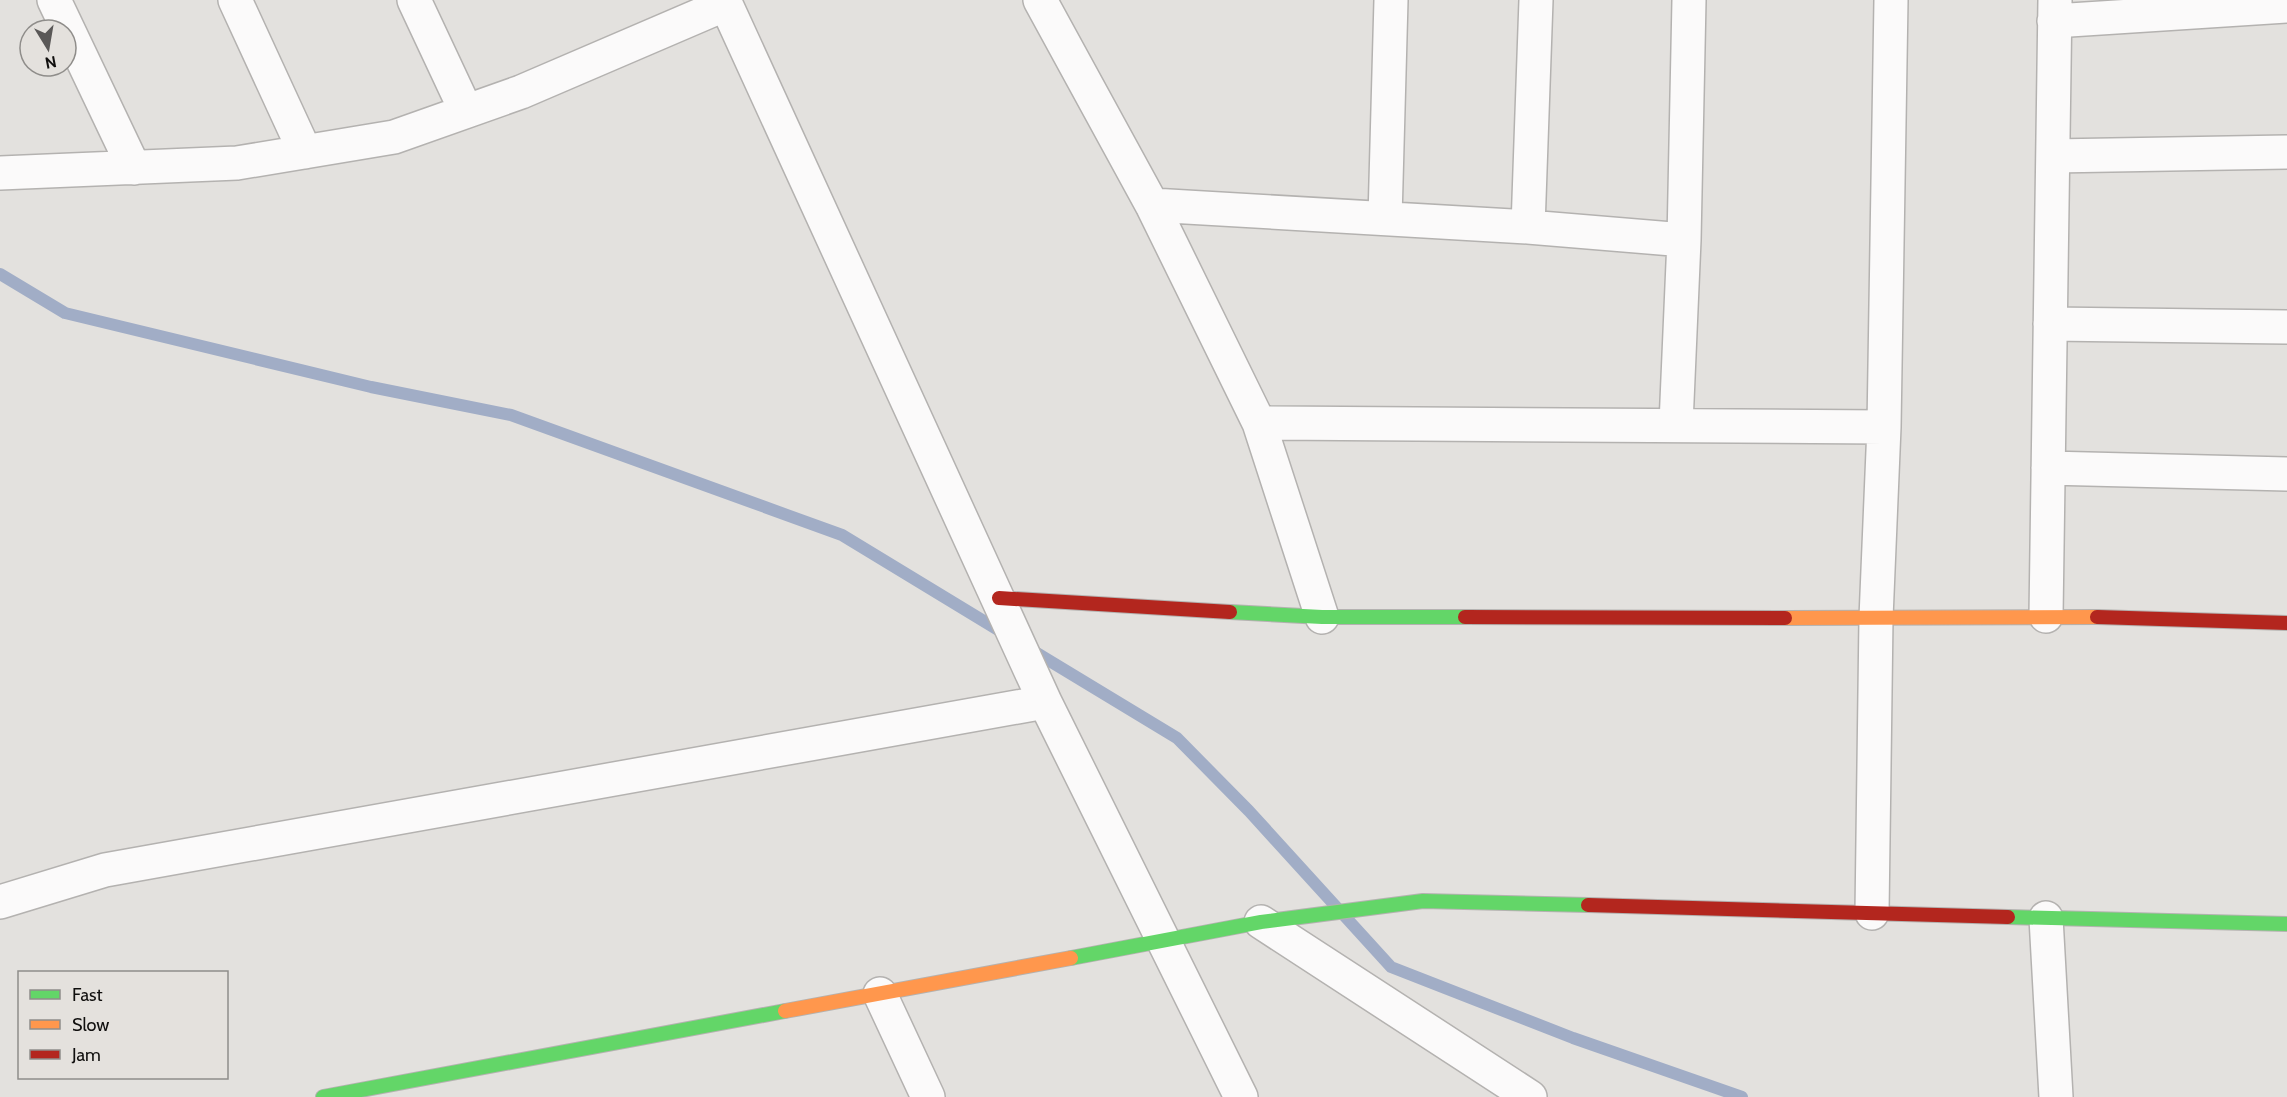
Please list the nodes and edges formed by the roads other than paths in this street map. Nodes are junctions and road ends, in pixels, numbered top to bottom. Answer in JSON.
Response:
{"nodes":[{"id":1,"x":54,"y":0,"type":"edge"},
{"id":2,"x":235,"y":0,"type":"edge"},
{"id":3,"x":414,"y":0,"type":"edge"},
{"id":4,"x":1040,"y":0,"type":"edge"},
{"id":5,"x":1391,"y":0,"type":"edge"},
{"id":6,"x":1536,"y":0,"type":"edge"},
{"id":7,"x":1689,"y":0,"type":"edge"},
{"id":8,"x":1891,"y":0,"type":"edge"},
{"id":9,"x":725,"y":2,"type":"edge"},
{"id":10,"x":2287,"y":6,"type":"edge"},
{"id":11,"x":2055,"y":10,"type":"edge"},
{"id":12,"x":466,"y":111,"type":"junction"},
{"id":13,"x":305,"y":152,"type":"junction"},
{"id":14,"x":2287,"y":152,"type":"edge"},
{"id":15,"x":2053,"y":156,"type":"junction"},
{"id":16,"x":134,"y":168,"type":"junction"},
{"id":17,"x":0,"y":173,"type":"edge"},
{"id":18,"x":1152,"y":204,"type":"junction"},
{"id":19,"x":1385,"y":218,"type":"junction"},
{"id":20,"x":1528,"y":227,"type":"junction"},
{"id":21,"x":1684,"y":240,"type":"junction"},
{"id":22,"x":2050,"y":324,"type":"junction"},
{"id":23,"x":2287,"y":327,"type":"edge"},
{"id":24,"x":1259,"y":423,"type":"junction"},
{"id":25,"x":1676,"y":424,"type":"junction"},
{"id":26,"x":1884,"y":427,"type":"junction"},
{"id":27,"x":2048,"y":468,"type":"junction"},
{"id":28,"x":2287,"y":474,"type":"edge"},
{"id":29,"x":999,"y":598,"type":"junction"},
{"id":30,"x":1322,"y":616,"type":"junction"},
{"id":31,"x":2046,"y":616,"type":"junction"},
{"id":32,"x":1876,"y":618,"type":"junction"},
{"id":33,"x":2287,"y":623,"type":"edge"},
{"id":34,"x":1046,"y":702,"type":"junction"},
{"id":35,"x":0,"y":902,"type":"edge"},
{"id":36,"x":1872,"y":913,"type":"junction"},
{"id":37,"x":2046,"y":918,"type":"junction"},
{"id":38,"x":1261,"y":922,"type":"junction"},
{"id":39,"x":2287,"y":924,"type":"edge"},
{"id":40,"x":1164,"y":940,"type":"junction"},
{"id":41,"x":880,"y":994,"type":"junction"},
{"id":42,"x":322,"y":1097,"type":"edge"},
{"id":43,"x":928,"y":1097,"type":"edge"},
{"id":44,"x":1241,"y":1097,"type":"edge"},
{"id":45,"x":1530,"y":1097,"type":"edge"},
{"id":46,"x":2056,"y":1097,"type":"edge"}],
"edges":[{"from":1,"to":16,"type":"street"},
{"from":2,"to":13,"type":"street"},
{"from":3,"to":12,"type":"street"},
{"from":4,"to":18,"type":"street"},
{"from":5,"to":19,"type":"street"},
{"from":6,"to":20,"type":"street"},
{"from":7,"to":21,"type":"street"},
{"from":8,"to":26,"type":"street"},
{"from":9,"to":12,"type":"street"},
{"from":9,"to":29,"type":"street"},
{"from":10,"to":11,"type":"street"},
{"from":11,"to":15,"type":"street"},
{"from":12,"to":13,"type":"street"},
{"from":13,"to":16,"type":"street"},
{"from":14,"to":15,"type":"street"},
{"from":15,"to":22,"type":"street"},
{"from":16,"to":17,"type":"street"},
{"from":18,"to":19,"type":"street"},
{"from":18,"to":24,"type":"street"},
{"from":19,"to":20,"type":"street"},
{"from":20,"to":21,"type":"street"},
{"from":21,"to":25,"type":"street"},
{"from":22,"to":23,"type":"street"},
{"from":22,"to":27,"type":"street"},
{"from":24,"to":25,"type":"street"},
{"from":24,"to":30,"type":"street"},
{"from":25,"to":26,"type":"street"},
{"from":26,"to":32,"type":"street"},
{"from":27,"to":28,"type":"street"},
{"from":27,"to":31,"type":"street"},
{"from":29,"to":30,"type":"street"},
{"from":29,"to":34,"type":"street"},
{"from":30,"to":32,"type":"street"},
{"from":31,"to":32,"type":"street"},
{"from":31,"to":33,"type":"street"},
{"from":32,"to":36,"type":"street"},
{"from":34,"to":35,"type":"street"},
{"from":34,"to":40,"type":"street"},
{"from":36,"to":37,"type":"street"},
{"from":36,"to":38,"type":"street"},
{"from":37,"to":39,"type":"street"},
{"from":37,"to":46,"type":"street"},
{"from":38,"to":40,"type":"street"},
{"from":38,"to":45,"type":"street"},
{"from":40,"to":41,"type":"street"},
{"from":40,"to":44,"type":"street"},
{"from":41,"to":42,"type":"street"},
{"from":41,"to":43,"type":"street"}]}
